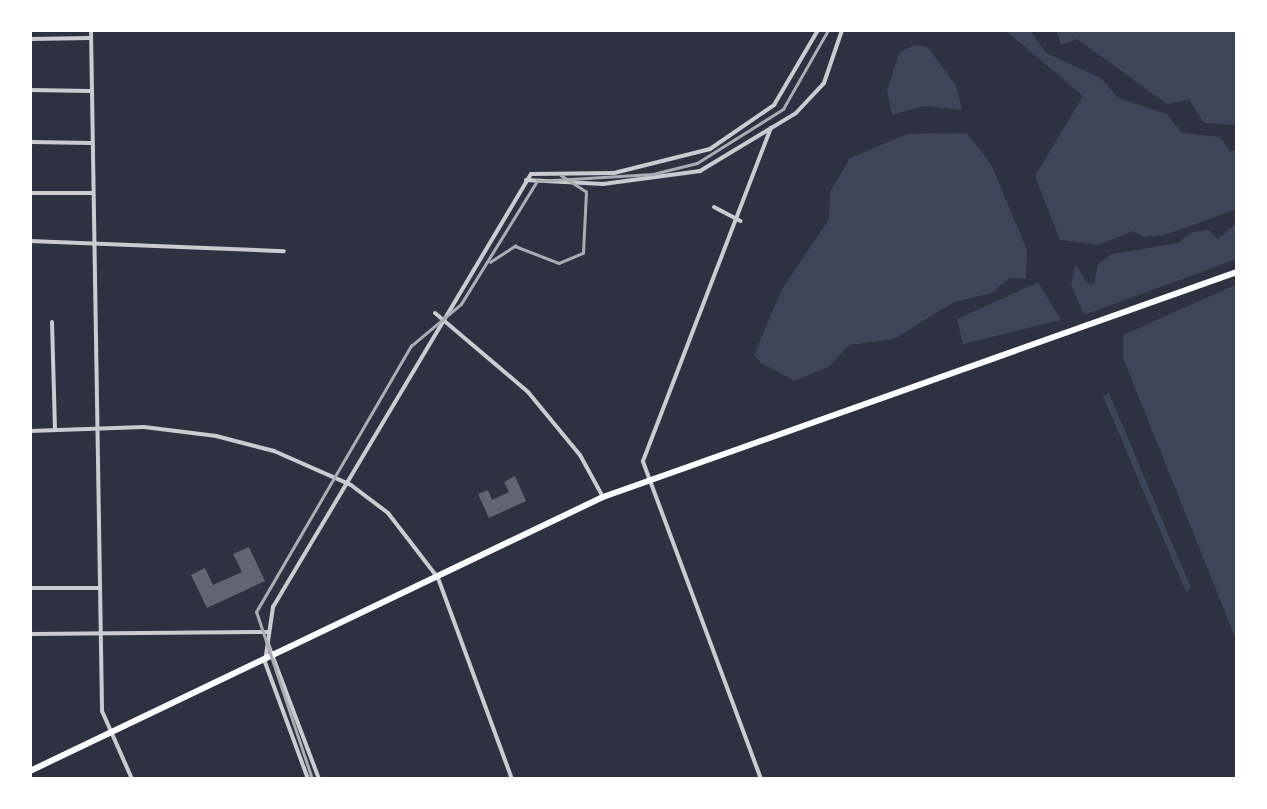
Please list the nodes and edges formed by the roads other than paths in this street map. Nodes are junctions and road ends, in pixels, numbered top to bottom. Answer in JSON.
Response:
{"nodes":[{"id":1,"x":91,"y":30,"type":"edge"},
{"id":2,"x":818,"y":30,"type":"edge"},
{"id":3,"x":842,"y":30,"type":"edge"},
{"id":4,"x":91,"y":38,"type":"junction"},
{"id":5,"x":30,"y":40,"type":"edge"},
{"id":6,"x":30,"y":90,"type":"edge"},
{"id":7,"x":90,"y":91,"type":"junction"},
{"id":8,"x":771,"y":128,"type":"junction"},
{"id":9,"x":30,"y":142,"type":"edge"},
{"id":10,"x":91,"y":144,"type":"junction"},
{"id":11,"x":526,"y":180,"type":"junction"},
{"id":12,"x":93,"y":192,"type":"junction"},
{"id":13,"x":30,"y":193,"type":"edge"},
{"id":14,"x":714,"y":208,"type":"dead end"},
{"id":15,"x":740,"y":221,"type":"junction"},
{"id":16,"x":30,"y":242,"type":"edge"},
{"id":17,"x":94,"y":243,"type":"junction"},
{"id":18,"x":284,"y":251,"type":"dead end"},
{"id":19,"x":1237,"y":272,"type":"edge"},
{"id":20,"x":435,"y":313,"type":"dead end"},
{"id":21,"x":442,"y":317,"type":"junction"},
{"id":22,"x":52,"y":322,"type":"dead end"},
{"id":23,"x":55,"y":430,"type":"junction"},
{"id":24,"x":98,"y":430,"type":"junction"},
{"id":25,"x":30,"y":431,"type":"edge"},
{"id":26,"x":650,"y":479,"type":"junction"},
{"id":27,"x":345,"y":482,"type":"junction"},
{"id":28,"x":603,"y":497,"type":"junction"},
{"id":29,"x":438,"y":578,"type":"junction"},
{"id":30,"x":30,"y":588,"type":"edge"},
{"id":31,"x":99,"y":588,"type":"junction"},
{"id":32,"x":99,"y":632,"type":"junction"},
{"id":33,"x":268,"y":632,"type":"junction"},
{"id":34,"x":30,"y":634,"type":"edge"},
{"id":35,"x":268,"y":644,"type":"junction"},
{"id":36,"x":275,"y":658,"type":"junction"},
{"id":37,"x":265,"y":662,"type":"junction"},
{"id":38,"x":111,"y":734,"type":"junction"},
{"id":39,"x":30,"y":771,"type":"edge"},
{"id":40,"x":132,"y":779,"type":"edge"},
{"id":41,"x":308,"y":779,"type":"edge"},
{"id":42,"x":319,"y":779,"type":"edge"},
{"id":43,"x":512,"y":779,"type":"edge"},
{"id":44,"x":761,"y":779,"type":"edge"}],
"edges":[{"from":1,"to":4,"type":"street"},
{"from":2,"to":11,"type":"street"},
{"from":3,"to":8,"type":"street"},
{"from":4,"to":5,"type":"street"},
{"from":4,"to":7,"type":"street"},
{"from":6,"to":7,"type":"street"},
{"from":7,"to":10,"type":"street"},
{"from":8,"to":11,"type":"street"},
{"from":8,"to":15,"type":"street"},
{"from":9,"to":10,"type":"street"},
{"from":10,"to":12,"type":"street"},
{"from":11,"to":21,"type":"street"},
{"from":12,"to":13,"type":"street"},
{"from":12,"to":17,"type":"street"},
{"from":14,"to":15,"type":"street"},
{"from":15,"to":26,"type":"street"},
{"from":16,"to":17,"type":"street"},
{"from":17,"to":18,"type":"street"},
{"from":17,"to":24,"type":"street"},
{"from":19,"to":26,"type":"main road"},
{"from":20,"to":21,"type":"street"},
{"from":21,"to":27,"type":"street"},
{"from":21,"to":28,"type":"street"},
{"from":22,"to":23,"type":"street"},
{"from":23,"to":24,"type":"street"},
{"from":23,"to":25,"type":"street"},
{"from":24,"to":27,"type":"street"},
{"from":24,"to":31,"type":"street"},
{"from":26,"to":28,"type":"main road"},
{"from":26,"to":44,"type":"street"},
{"from":27,"to":29,"type":"street"},
{"from":27,"to":33,"type":"street"},
{"from":28,"to":29,"type":"main road"},
{"from":29,"to":36,"type":"main road"},
{"from":29,"to":43,"type":"street"},
{"from":30,"to":31,"type":"street"},
{"from":31,"to":32,"type":"street"},
{"from":32,"to":33,"type":"street"},
{"from":32,"to":34,"type":"street"},
{"from":32,"to":38,"type":"street"},
{"from":33,"to":35,"type":"street"},
{"from":35,"to":36,"type":"street"},
{"from":35,"to":37,"type":"street"},
{"from":36,"to":37,"type":"main road"},
{"from":36,"to":42,"type":"street"},
{"from":37,"to":38,"type":"main road"},
{"from":37,"to":41,"type":"street"},
{"from":38,"to":39,"type":"main road"},
{"from":38,"to":40,"type":"street"}]}
